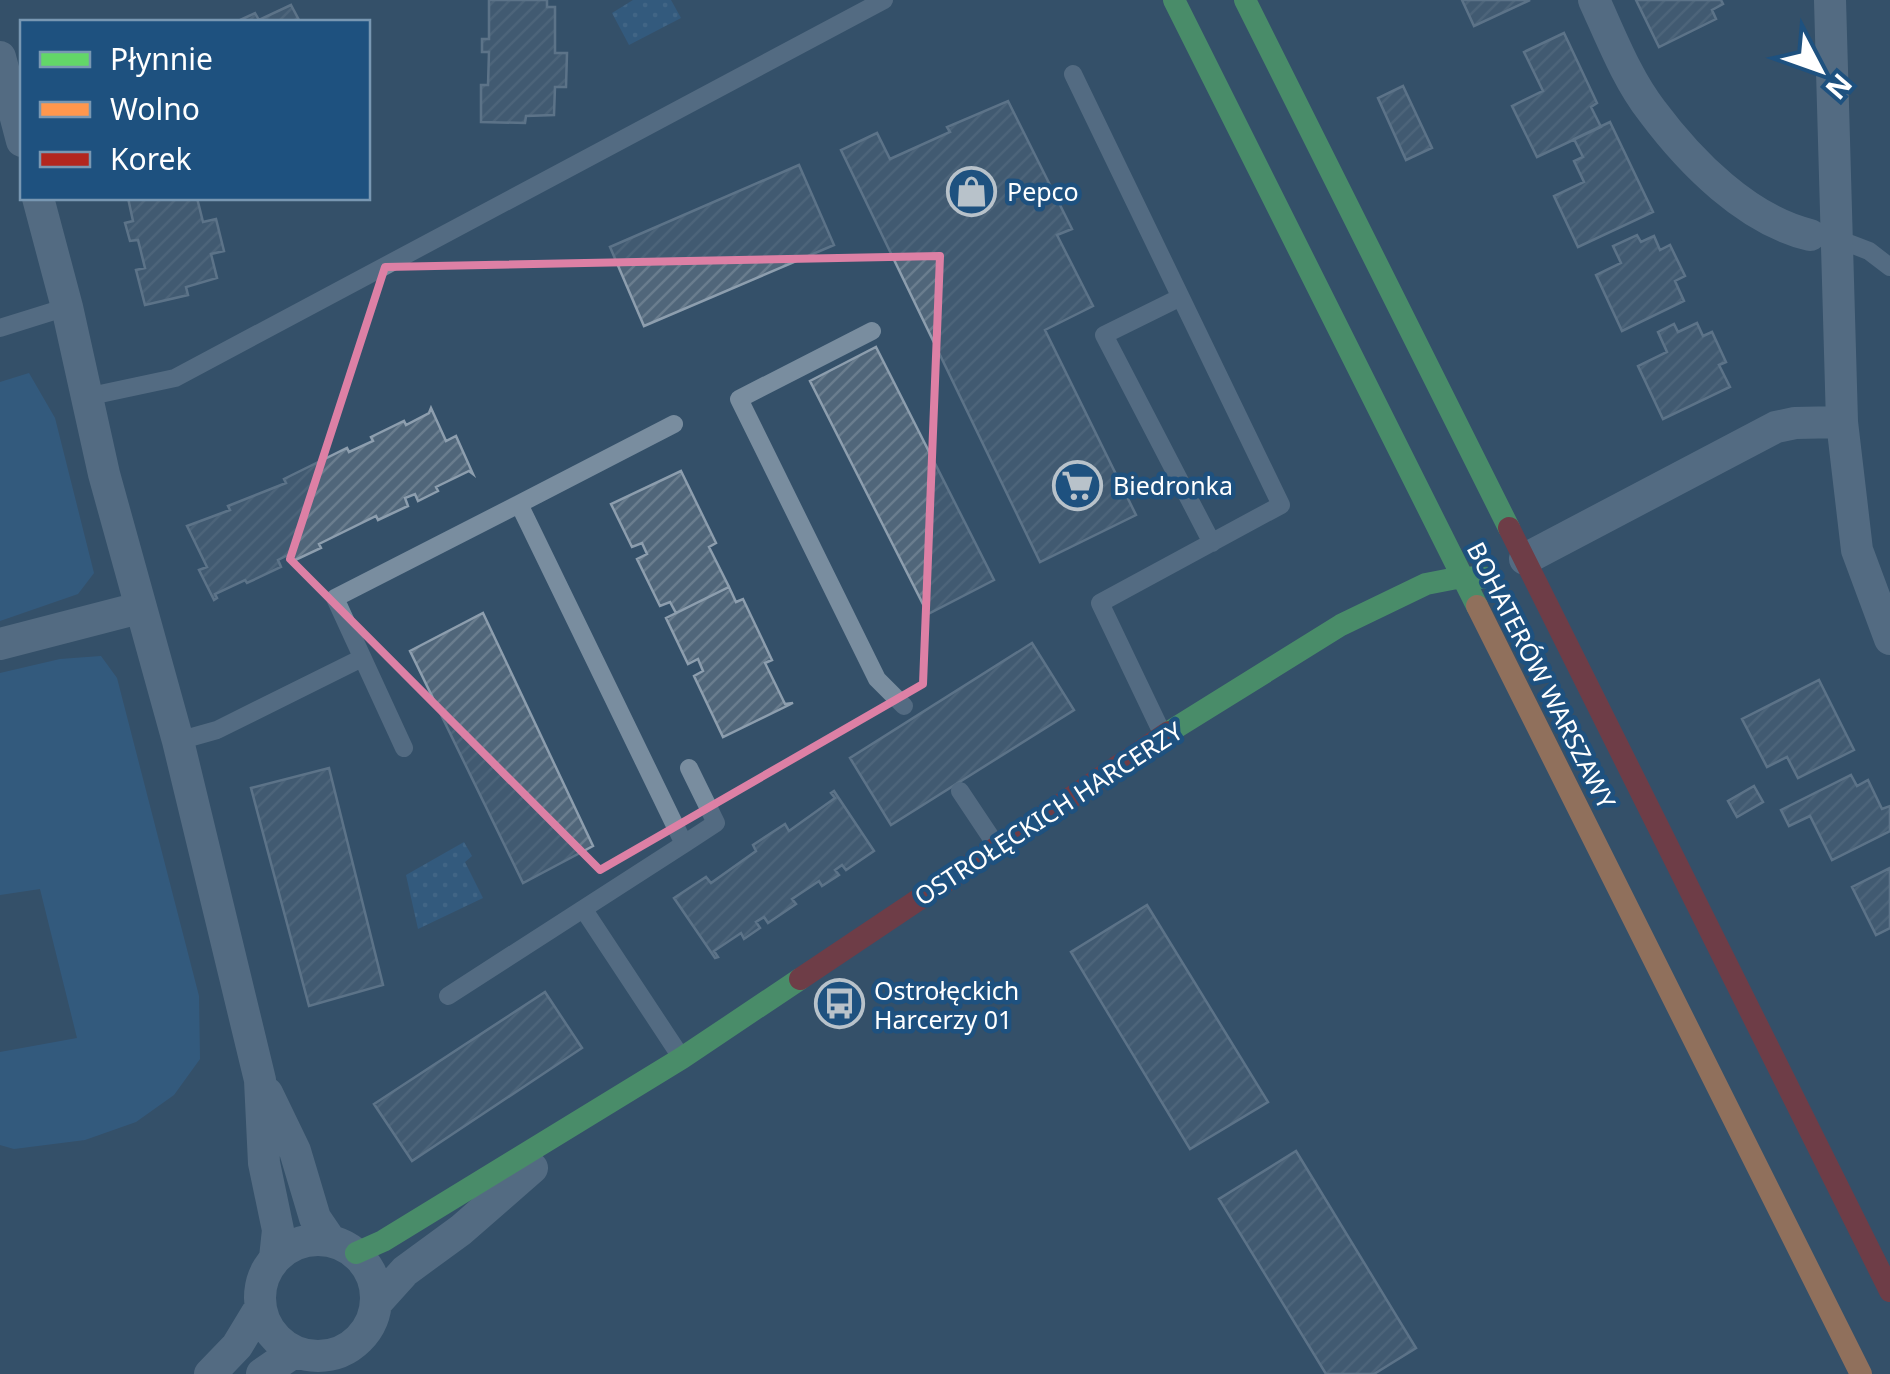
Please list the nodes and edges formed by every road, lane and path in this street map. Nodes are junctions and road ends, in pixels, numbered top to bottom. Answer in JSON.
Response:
{"nodes":[{"id":1,"x":884,"y":0,"type":"edge"},
{"id":2,"x":1174,"y":0,"type":"edge"},
{"id":3,"x":1245,"y":0,"type":"edge"},
{"id":4,"x":1594,"y":0,"type":"edge"},
{"id":5,"x":1830,"y":0,"type":"edge"},
{"id":6,"x":0,"y":57,"type":"edge"},
{"id":7,"x":1073,"y":74,"type":"dead end"},
{"id":8,"x":20,"y":133,"type":"edge"},
{"id":9,"x":39,"y":200,"type":"edge"},
{"id":10,"x":1823,"y":237,"type":"junction"},
{"id":11,"x":1890,"y":267,"type":"edge"},
{"id":12,"x":1179,"y":298,"type":"junction"},
{"id":13,"x":67,"y":308,"type":"junction"},
{"id":14,"x":0,"y":328,"type":"edge"},
{"id":15,"x":872,"y":331,"type":"dead end"},
{"id":16,"x":86,"y":397,"type":"junction"},
{"id":17,"x":1842,"y":422,"type":"junction"},
{"id":18,"x":674,"y":424,"type":"dead end"},
{"id":19,"x":519,"y":504,"type":"junction"},
{"id":20,"x":1212,"y":543,"type":"junction"},
{"id":21,"x":1530,"y":570,"type":"junction"},
{"id":22,"x":1462,"y":578,"type":"junction"},
{"id":23,"x":139,"y":608,"type":"junction"},
{"id":24,"x":1890,"y":640,"type":"edge"},
{"id":25,"x":0,"y":644,"type":"edge"},
{"id":26,"x":362,"y":658,"type":"junction"},
{"id":27,"x":904,"y":706,"type":"dead end"},
{"id":28,"x":1163,"y":736,"type":"junction"},
{"id":29,"x":178,"y":741,"type":"junction"},
{"id":30,"x":404,"y":748,"type":"dead end"},
{"id":31,"x":689,"y":768,"type":"dead end"},
{"id":32,"x":960,"y":790,"type":"dead end"},
{"id":33,"x":684,"y":844,"type":"junction"},
{"id":34,"x":996,"y":846,"type":"junction"},
{"id":35,"x":584,"y":910,"type":"junction"},
{"id":36,"x":448,"y":996,"type":"dead end"},
{"id":37,"x":682,"y":1058,"type":"junction"},
{"id":38,"x":260,"y":1080,"type":"junction"},
{"id":39,"x":587,"y":1118,"type":"junction"},
{"id":40,"x":343,"y":1247,"type":"junction"},
{"id":41,"x":275,"y":1258,"type":"junction"},
{"id":42,"x":1890,"y":1290,"type":"edge"},
{"id":43,"x":377,"y":1302,"type":"junction"},
{"id":44,"x":260,"y":1308,"type":"junction"},
{"id":45,"x":294,"y":1352,"type":"junction"},
{"id":46,"x":210,"y":1374,"type":"edge"},
{"id":47,"x":262,"y":1374,"type":"edge"},
{"id":48,"x":1861,"y":1374,"type":"edge"}],
"edges":[{"from":1,"to":16,"type":"lane"},
{"from":2,"to":22,"type":"main road","name":"BOHATERÓW WARSZAWY"},
{"from":3,"to":21,"type":"main road","name":"BOHATERÓW WARSZAWY"},
{"from":4,"to":10,"type":"street"},
{"from":5,"to":10,"type":"street"},
{"from":6,"to":8,"type":"street"},
{"from":7,"to":12,"type":"lane"},
{"from":9,"to":13,"type":"street"},
{"from":10,"to":11,"type":"lane"},
{"from":10,"to":17,"type":"street"},
{"from":12,"to":20,"type":"lane"},
{"from":12,"to":20,"type":"lane"},
{"from":13,"to":14,"type":"lane"},
{"from":13,"to":16,"type":"street"},
{"from":15,"to":27,"type":"lane"},
{"from":16,"to":23,"type":"street"},
{"from":17,"to":21,"type":"street"},
{"from":17,"to":24,"type":"street"},
{"from":18,"to":19,"type":"lane"},
{"from":19,"to":26,"type":"lane"},
{"from":19,"to":33,"type":"lane"},
{"from":20,"to":28,"type":"lane"},
{"from":21,"to":22,"type":"main road","name":"OSTROŁĘCKICH HARCERZY"},
{"from":21,"to":42,"type":"main road","name":"BOHATERÓW WARSZAWY"},
{"from":22,"to":28,"type":"main road","name":"OSTROŁĘCKICH HARCERZY"},
{"from":22,"to":48,"type":"main road","name":"BOHATERÓW WARSZAWY"},
{"from":23,"to":25,"type":"street"},
{"from":23,"to":29,"type":"street"},
{"from":26,"to":29,"type":"lane"},
{"from":26,"to":30,"type":"lane"},
{"from":28,"to":34,"type":"main road","name":"OSTROŁĘCKICH HARCERZY"},
{"from":29,"to":38,"type":"street"},
{"from":31,"to":33,"type":"lane"},
{"from":32,"to":34,"type":"lane"},
{"from":33,"to":35,"type":"lane"},
{"from":34,"to":37,"type":"main road","name":"OSTROŁĘCKICH HARCERZY"},
{"from":35,"to":36,"type":"lane"},
{"from":35,"to":37,"type":"lane"},
{"from":37,"to":39,"type":"main road","name":"OSTROŁĘCKICH HARCERZY"},
{"from":38,"to":40,"type":"street"},
{"from":38,"to":41,"type":"street"},
{"from":39,"to":40,"type":"main road","name":"OSTROŁĘCKICH HARCERZY"},
{"from":39,"to":43,"type":"street","name":"OSTROŁĘCKICH HARCERZY"},
{"from":40,"to":41,"type":"street"},
{"from":40,"to":43,"type":"street"},
{"from":41,"to":44,"type":"street"},
{"from":43,"to":45,"type":"street"},
{"from":44,"to":45,"type":"street"},
{"from":44,"to":46,"type":"street"},
{"from":45,"to":47,"type":"street"}]}
